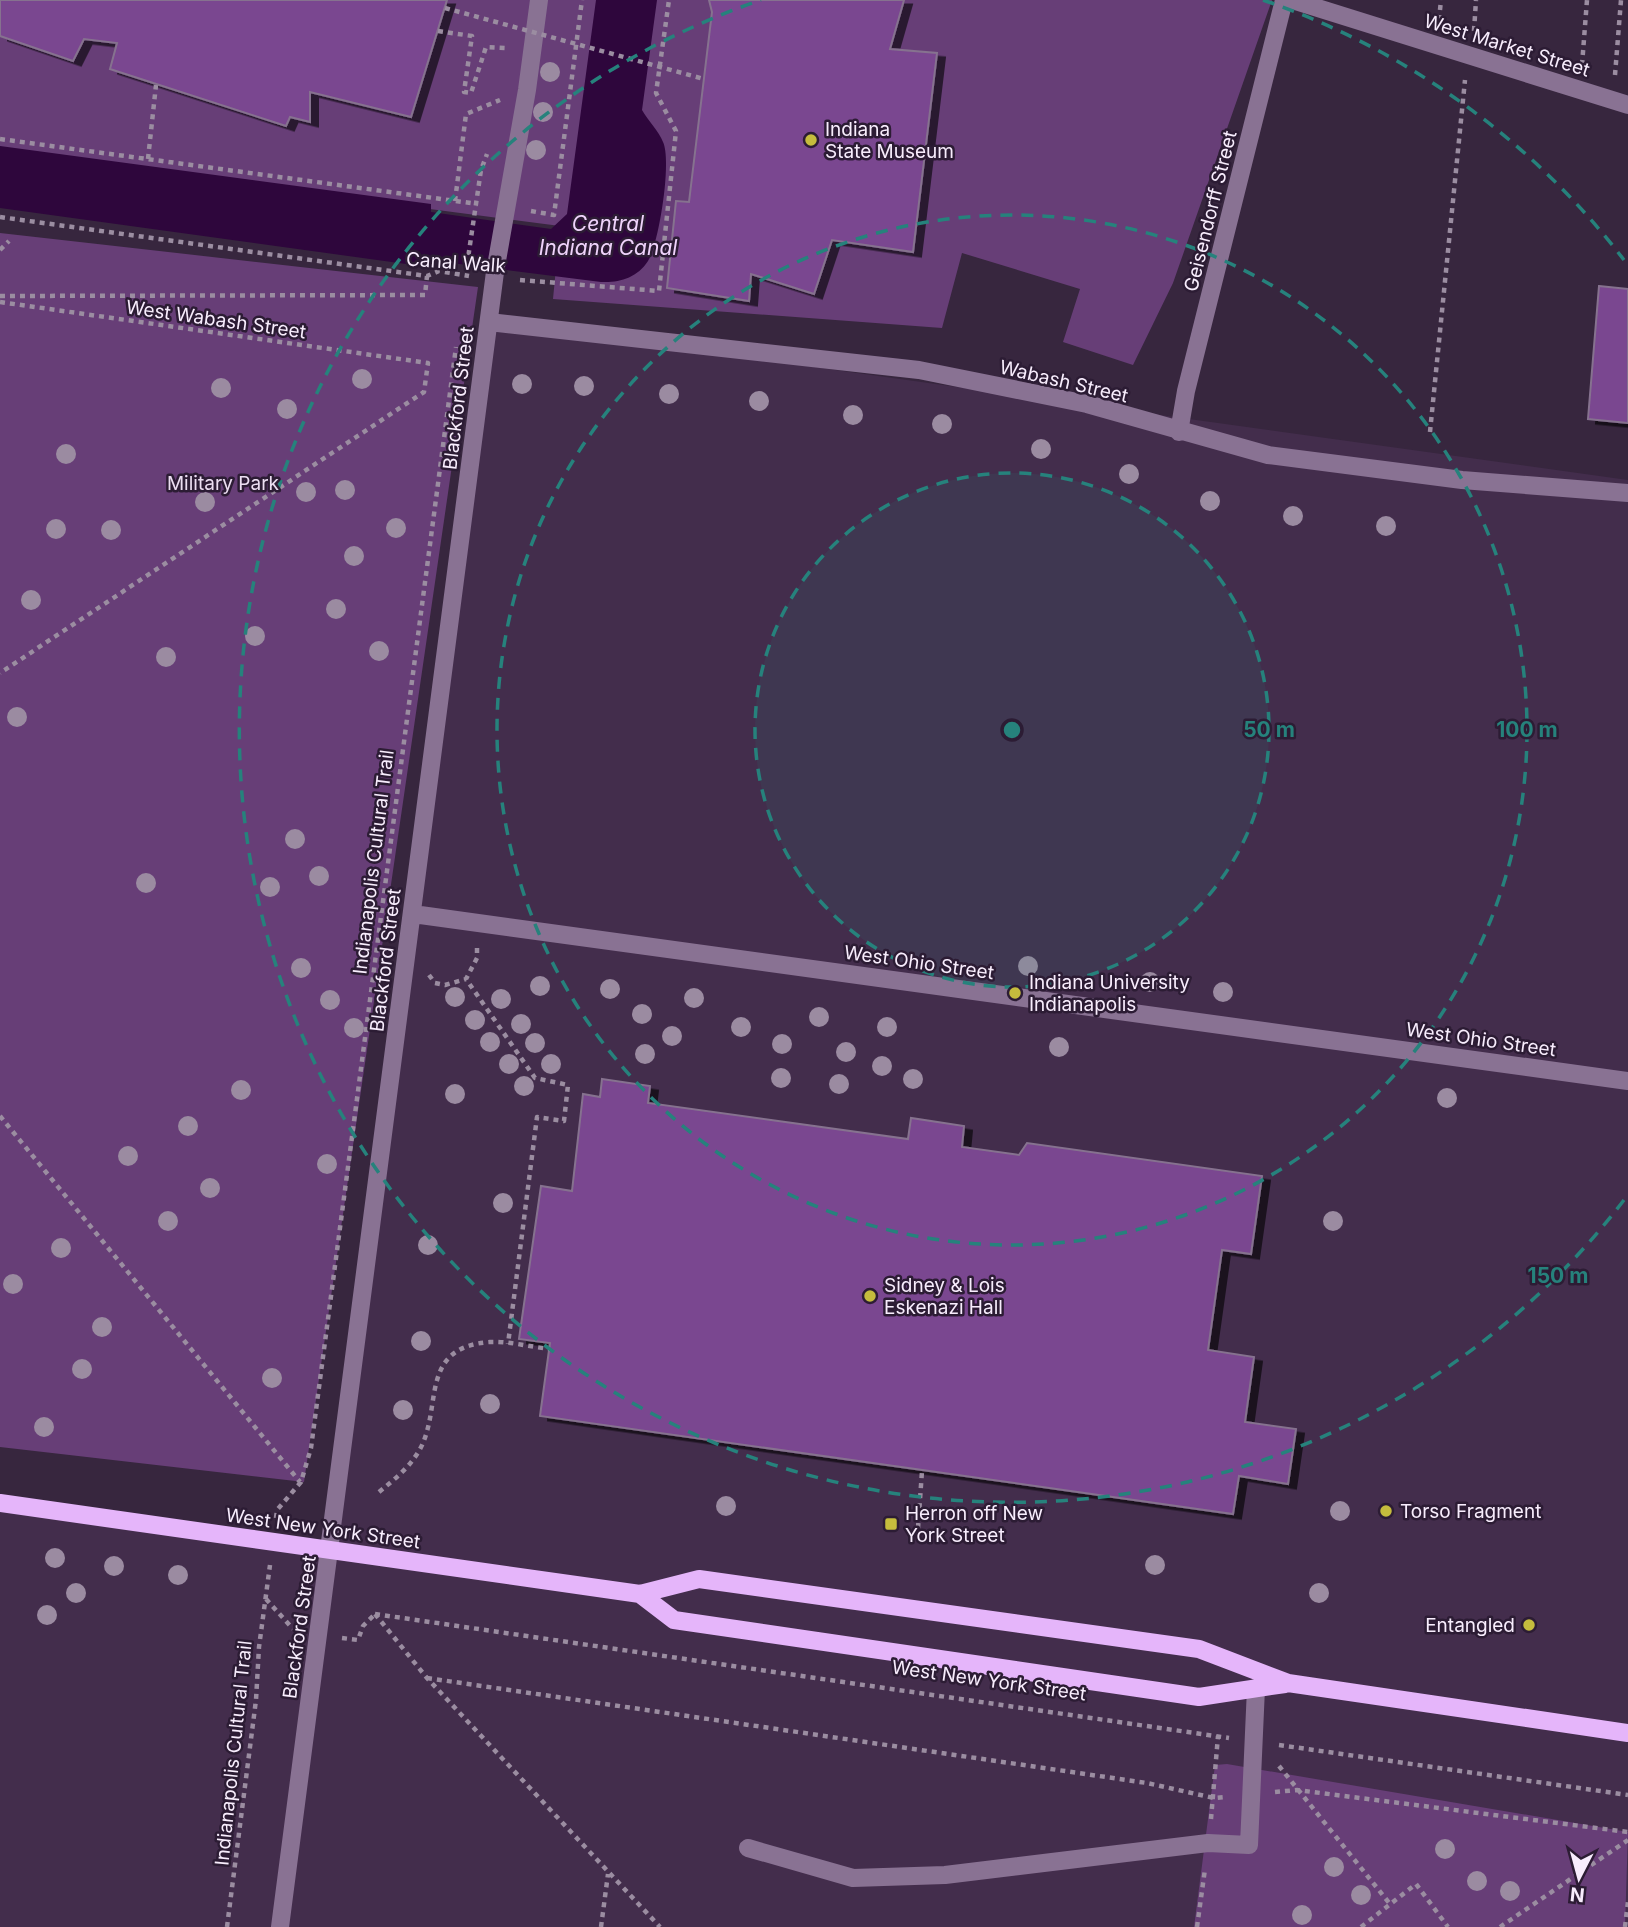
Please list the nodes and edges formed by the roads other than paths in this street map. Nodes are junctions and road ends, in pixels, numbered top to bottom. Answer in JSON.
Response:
{"nodes":[{"id":1,"x":539,"y":0,"type":"edge"},
{"id":2,"x":1284,"y":0,"type":"edge"},
{"id":3,"x":1292,"y":0,"type":"edge"},
{"id":4,"x":1620,"y":103,"type":"edge"},
{"id":5,"x":489,"y":322,"type":"junction"},
{"id":6,"x":1179,"y":432,"type":"junction"},
{"id":7,"x":1628,"y":493,"type":"edge"},
{"id":8,"x":413,"y":914,"type":"junction"},
{"id":9,"x":1628,"y":1081,"type":"edge"},
{"id":10,"x":0,"y":1503,"type":"edge"},
{"id":11,"x":331,"y":1550,"type":"junction"},
{"id":12,"x":640,"y":1594,"type":"junction"},
{"id":13,"x":1288,"y":1683,"type":"junction"},
{"id":14,"x":1256,"y":1688,"type":"junction"},
{"id":15,"x":1628,"y":1733,"type":"edge"},
{"id":16,"x":748,"y":1848,"type":"dead end"},
{"id":17,"x":280,"y":1927,"type":"edge"}],
"edges":[{"from":1,"to":5,"type":"street","name":"Blackford Street"},
{"from":2,"to":6,"type":"street","name":"Geisendorff Street"},
{"from":3,"to":4,"type":"street","name":"West Market Street"},
{"from":5,"to":6,"type":"street","name":"Wabash Street"},
{"from":5,"to":8,"type":"street","name":"Blackford Street"},
{"from":6,"to":7,"type":"street","name":"Wabash Street"},
{"from":8,"to":9,"type":"street","name":"West Ohio Street"},
{"from":8,"to":11,"type":"street","name":"Blackford Street"},
{"from":10,"to":11,"type":"main road","name":"West New York Street"},
{"from":11,"to":12,"type":"main road","name":"West New York Street"},
{"from":11,"to":17,"type":"street","name":"Blackford Street"},
{"from":12,"to":13,"type":"main road","name":"West New York Street"},
{"from":12,"to":14,"type":"main road","name":"West New York Street"},
{"from":13,"to":14,"type":"main road","name":"West New York Street"},
{"from":13,"to":15,"type":"main road","name":"West New York Street"},
{"from":14,"to":16,"type":"street"}]}
